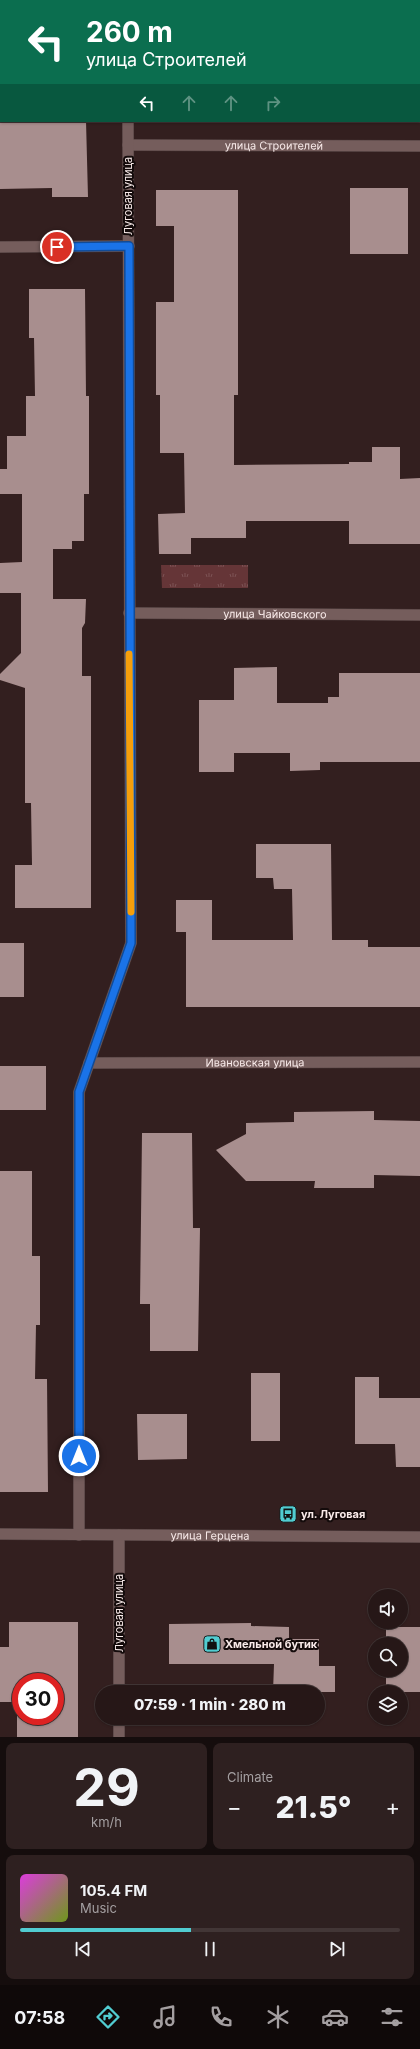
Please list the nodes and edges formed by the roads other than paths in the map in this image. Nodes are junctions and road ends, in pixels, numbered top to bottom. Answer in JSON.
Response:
{"nodes":[{"id":1,"x":128,"y":122,"type":"edge"},
{"id":2,"x":128,"y":145,"type":"junction"},
{"id":3,"x":420,"y":146,"type":"edge"},
{"id":4,"x":129,"y":246,"type":"junction"},
{"id":5,"x":0,"y":247,"type":"edge"},
{"id":6,"x":129,"y":612,"type":"junction"},
{"id":7,"x":420,"y":615,"type":"edge"},
{"id":8,"x":420,"y":1062,"type":"edge"},
{"id":9,"x":89,"y":1063,"type":"junction"},
{"id":10,"x":0,"y":1534,"type":"edge"},
{"id":11,"x":79,"y":1535,"type":"junction"},
{"id":12,"x":119,"y":1535,"type":"junction"},
{"id":13,"x":420,"y":1537,"type":"edge"},
{"id":14,"x":119,"y":1685,"type":"edge"},
{"id":15,"x":119,"y":1725,"type":"edge"},
{"id":16,"x":119,"y":1737,"type":"edge"}],
"edges":[{"from":1,"to":2,"type":"street","name":"Луговая улица"},
{"from":2,"to":3,"type":"street","name":"улица Строителей"},
{"from":2,"to":4,"type":"street","name":"Луговая улица"},
{"from":4,"to":5,"type":"street"},
{"from":4,"to":6,"type":"street","name":"Луговая улица"},
{"from":6,"to":7,"type":"street","name":"улица Чайковского"},
{"from":6,"to":9,"type":"street","name":"Луговая улица"},
{"from":8,"to":9,"type":"street","name":"Ивановская улица"},
{"from":9,"to":11,"type":"street","name":"Луговая улица"},
{"from":10,"to":11,"type":"street","name":"улица Герцена"},
{"from":11,"to":12,"type":"street","name":"улица Герцена"},
{"from":12,"to":13,"type":"street","name":"улица Герцена"},
{"from":12,"to":14,"type":"street","name":"Луговая улица"},
{"from":15,"to":16,"type":"street"}]}
